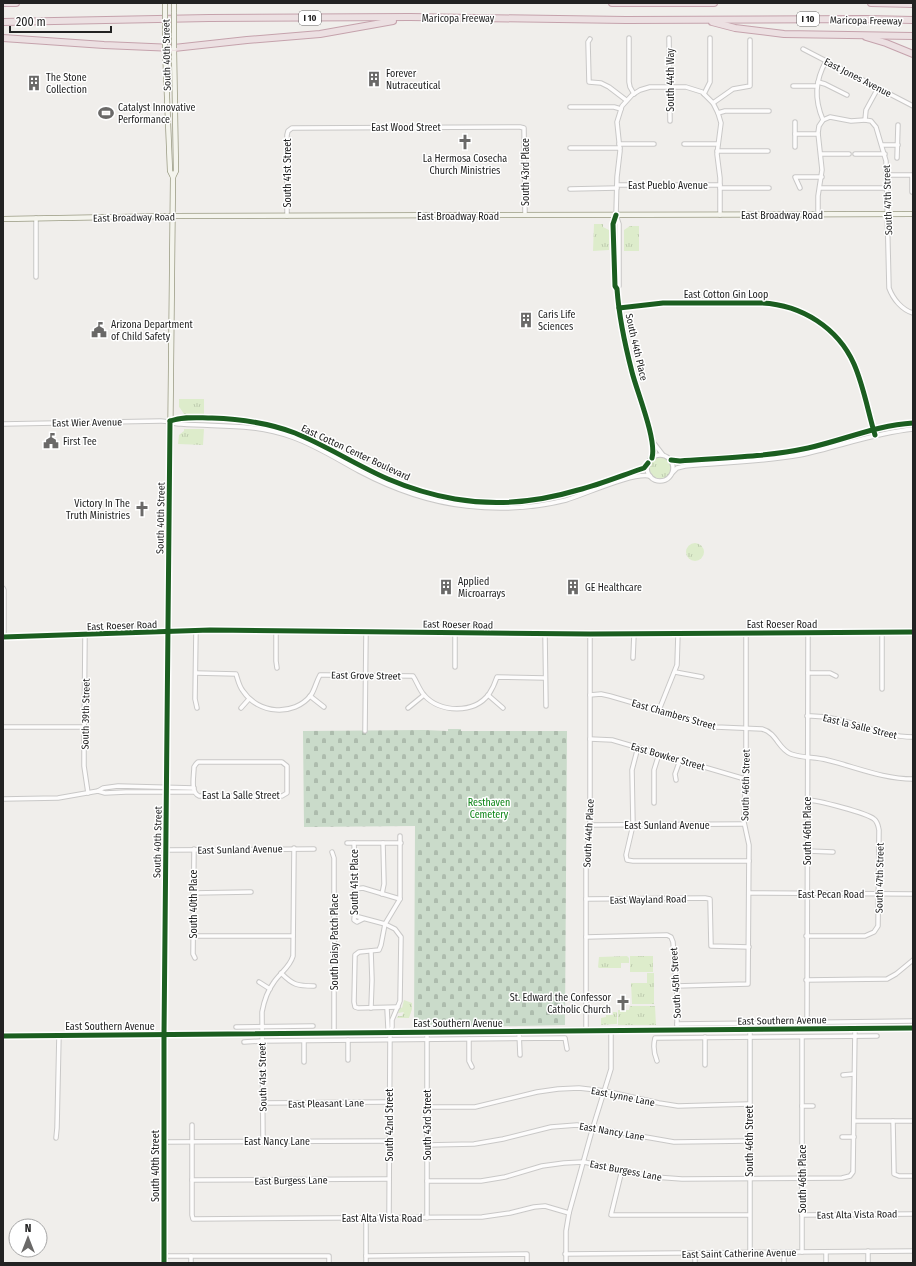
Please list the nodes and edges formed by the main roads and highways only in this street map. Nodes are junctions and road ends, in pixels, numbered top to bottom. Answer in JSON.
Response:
{"nodes":[{"id":1,"x":3,"y":3,"type":"edge"},
{"id":2,"x":16,"y":3,"type":"edge"},
{"id":3,"x":165,"y":3,"type":"edge"},
{"id":4,"x":174,"y":3,"type":"edge"},
{"id":5,"x":612,"y":3,"type":"edge"},
{"id":6,"x":714,"y":3,"type":"edge"},
{"id":7,"x":871,"y":3,"type":"edge"},
{"id":8,"x":913,"y":4,"type":"edge"},
{"id":9,"x":410,"y":18,"type":"junction"},
{"id":10,"x":703,"y":19,"type":"junction"},
{"id":11,"x":913,"y":20,"type":"edge"},
{"id":12,"x":3,"y":22,"type":"edge"},
{"id":13,"x":857,"y":35,"type":"junction"},
{"id":14,"x":913,"y":36,"type":"edge"},
{"id":15,"x":3,"y":38,"type":"edge"},
{"id":16,"x":165,"y":48,"type":"junction"},
{"id":17,"x":174,"y":48,"type":"junction"},
{"id":18,"x":913,"y":54,"type":"edge"},
{"id":19,"x":173,"y":177,"type":"junction"},
{"id":20,"x":913,"y":214,"type":"edge"},
{"id":21,"x":173,"y":216,"type":"junction"},
{"id":22,"x":3,"y":219,"type":"edge"},
{"id":23,"x":913,"y":1028,"type":"edge"},
{"id":24,"x":164,"y":1035,"type":"junction"},
{"id":25,"x":3,"y":1036,"type":"edge"},
{"id":26,"x":164,"y":1263,"type":"edge"}],
"edges":[{"from":1,"to":2,"type":"highway"},
{"from":3,"to":16,"type":"main road","name":"South 40th Street","bridge":true},
{"from":4,"to":17,"type":"main road","name":"South 40th Street","bridge":true},
{"from":5,"to":6,"type":"highway"},
{"from":7,"to":8,"type":"highway","name":"Maricopa Freeway"},
{"from":9,"to":10,"type":"highway","name":"Maricopa Freeway","number":"I 10"},
{"from":9,"to":12,"type":"highway","name":"Maricopa Freeway","number":"I 10"},
{"from":9,"to":17,"type":"highway"},
{"from":10,"to":11,"type":"highway","name":"Maricopa Freeway","number":"I 10"},
{"from":10,"to":13,"type":"highway"},
{"from":13,"to":14,"type":"highway"},
{"from":13,"to":18,"type":"highway"},
{"from":15,"to":16,"type":"highway"},
{"from":16,"to":17,"type":"highway"},
{"from":16,"to":19,"type":"main road","name":"South 40th Street"},
{"from":17,"to":19,"type":"main road","name":"South 40th Street"},
{"from":19,"to":21,"type":"main road","name":"South 40th Street"},
{"from":20,"to":21,"type":"main road","name":"East Broadway Road"},
{"from":21,"to":22,"type":"main road","name":"East Broadway Road"},
{"from":21,"to":24,"type":"main road","name":"South 40th Street"},
{"from":23,"to":24,"type":"main road","name":"East Southern Avenue"},
{"from":24,"to":25,"type":"main road","name":"East Southern Avenue"},
{"from":24,"to":26,"type":"main road","name":"South 40th Street"}]}
